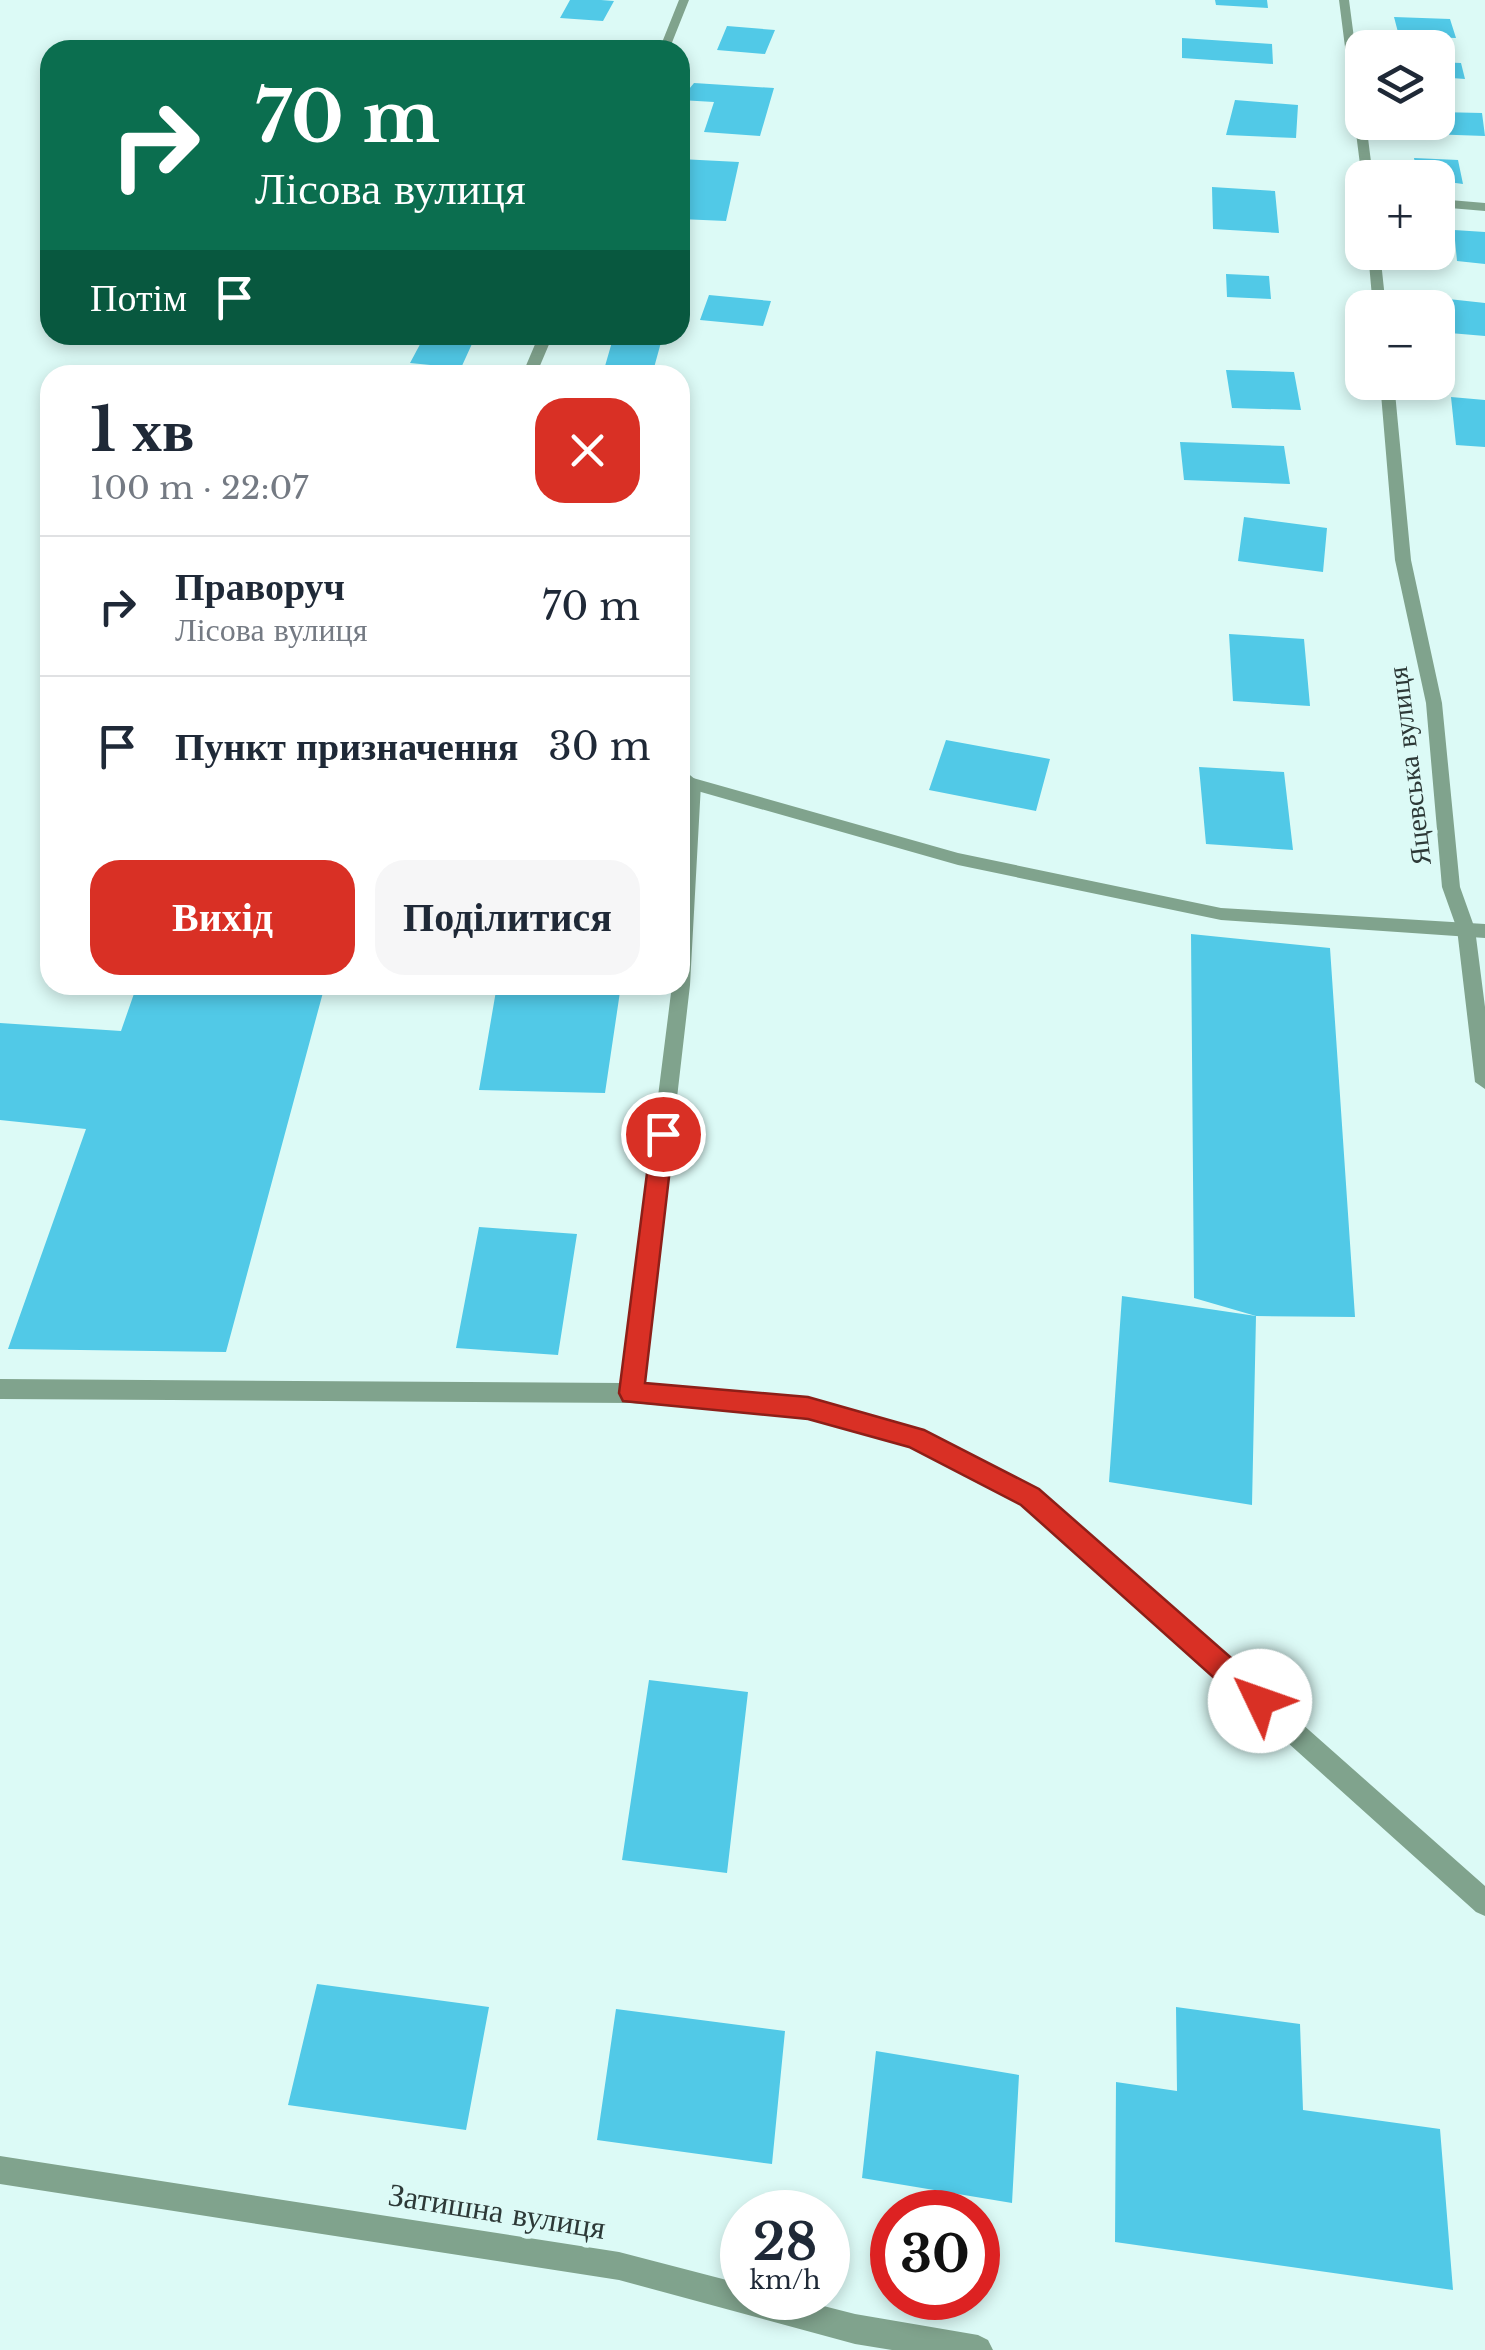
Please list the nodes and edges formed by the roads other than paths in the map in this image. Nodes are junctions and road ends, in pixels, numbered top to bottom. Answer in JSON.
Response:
{"nodes":[{"id":1,"x":684,"y":0,"type":"edge"},
{"id":2,"x":1344,"y":0,"type":"edge"},
{"id":3,"x":668,"y":40,"type":"edge"},
{"id":4,"x":1365,"y":160,"type":"edge"},
{"id":5,"x":1455,"y":204,"type":"edge"},
{"id":6,"x":1485,"y":207,"type":"edge"},
{"id":7,"x":1389,"y":400,"type":"edge"},
{"id":8,"x":690,"y":780,"type":"edge"},
{"id":9,"x":1476,"y":930,"type":"edge"},
{"id":10,"x":680,"y":995,"type":"edge"},
{"id":11,"x":1485,"y":1082,"type":"edge"},
{"id":12,"x":0,"y":1389,"type":"edge"},
{"id":13,"x":632,"y":1393,"type":"junction"},
{"id":14,"x":1485,"y":1903,"type":"edge"},
{"id":15,"x":0,"y":2170,"type":"edge"},
{"id":16,"x":853,"y":2340,"type":"edge"},
{"id":17,"x":978,"y":2350,"type":"edge"}],
"edges":[{"from":1,"to":3,"type":"street"},
{"from":2,"to":4,"type":"street"},
{"from":5,"to":6,"type":"street"},
{"from":7,"to":9,"type":"street","name":"Яцевська вулиця"},
{"from":8,"to":9,"type":"street"},
{"from":9,"to":11,"type":"street","name":"Яцевська вулиця"},
{"from":10,"to":13,"type":"street"},
{"from":12,"to":13,"type":"street"},
{"from":13,"to":14,"type":"street"},
{"from":15,"to":16,"type":"street","name":"Затишна вулиця"},
{"from":16,"to":17,"type":"street","name":"Затишна вулиця"}]}
